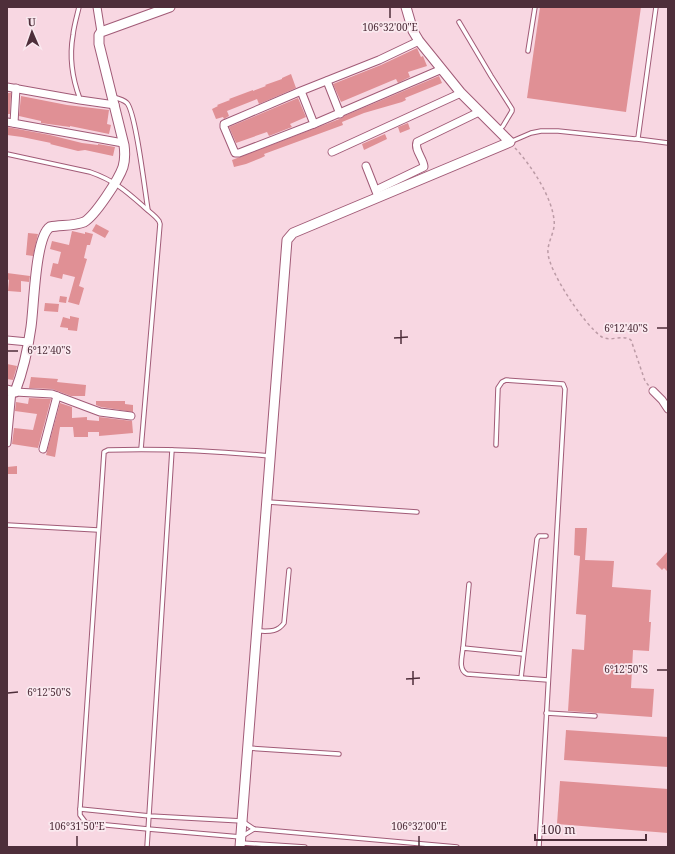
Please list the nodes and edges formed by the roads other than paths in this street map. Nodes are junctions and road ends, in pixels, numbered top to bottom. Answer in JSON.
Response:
{"nodes":[{"id":1,"x":79,"y":7,"type":"edge"},
{"id":2,"x":97,"y":7,"type":"edge"},
{"id":3,"x":170,"y":7,"type":"edge"},
{"id":4,"x":406,"y":7,"type":"edge"},
{"id":5,"x":535,"y":7,"type":"edge"},
{"id":6,"x":656,"y":7,"type":"edge"},
{"id":7,"x":459,"y":22,"type":"dead end"},
{"id":8,"x":101,"y":32,"type":"junction"},
{"id":9,"x":419,"y":41,"type":"junction"},
{"id":10,"x":528,"y":50,"type":"dead end"},
{"id":11,"x":442,"y":69,"type":"junction"},
{"id":12,"x":327,"y":81,"type":"junction"},
{"id":13,"x":7,"y":87,"type":"edge"},
{"id":14,"x":16,"y":88,"type":"junction"},
{"id":15,"x":300,"y":91,"type":"junction"},
{"id":16,"x":461,"y":93,"type":"junction"},
{"id":17,"x":80,"y":100,"type":"junction"},
{"id":18,"x":114,"y":101,"type":"junction"},
{"id":19,"x":479,"y":112,"type":"junction"},
{"id":20,"x":340,"y":114,"type":"junction"},
{"id":21,"x":11,"y":122,"type":"edge"},
{"id":22,"x":314,"y":124,"type":"junction"},
{"id":23,"x":499,"y":130,"type":"junction"},
{"id":24,"x":637,"y":139,"type":"junction"},
{"id":25,"x":510,"y":142,"type":"junction"},
{"id":26,"x":123,"y":143,"type":"junction"},
{"id":27,"x":668,"y":143,"type":"edge"},
{"id":28,"x":332,"y":152,"type":"dead end"},
{"id":29,"x":7,"y":154,"type":"edge"},
{"id":30,"x":366,"y":166,"type":"dead end"},
{"id":31,"x":114,"y":182,"type":"junction"},
{"id":32,"x":378,"y":194,"type":"junction"},
{"id":33,"x":148,"y":210,"type":"junction"},
{"id":34,"x":7,"y":340,"type":"edge"},
{"id":35,"x":28,"y":342,"type":"junction"},
{"id":36,"x":11,"y":391,"type":"edge"},
{"id":37,"x":653,"y":391,"type":"road end"},
{"id":38,"x":57,"y":396,"type":"junction"},
{"id":39,"x":668,"y":409,"type":"edge"},
{"id":40,"x":131,"y":416,"type":"dead end"},
{"id":41,"x":7,"y":443,"type":"edge"},
{"id":42,"x":496,"y":445,"type":"dead end"},
{"id":43,"x":43,"y":449,"type":"dead end"},
{"id":44,"x":141,"y":449,"type":"junction"},
{"id":45,"x":172,"y":450,"type":"junction"},
{"id":46,"x":271,"y":456,"type":"junction"},
{"id":47,"x":267,"y":502,"type":"junction"},
{"id":48,"x":417,"y":512,"type":"dead end"},
{"id":49,"x":7,"y":525,"type":"edge"},
{"id":50,"x":98,"y":530,"type":"junction"},
{"id":51,"x":546,"y":536,"type":"dead end"},
{"id":52,"x":289,"y":570,"type":"dead end"},
{"id":53,"x":468,"y":584,"type":"dead end"},
{"id":54,"x":256,"y":631,"type":"junction"},
{"id":55,"x":462,"y":648,"type":"junction"},
{"id":56,"x":523,"y":654,"type":"junction"},
{"id":57,"x":521,"y":678,"type":"junction"},
{"id":58,"x":548,"y":680,"type":"junction"},
{"id":59,"x":546,"y":713,"type":"junction"},
{"id":60,"x":595,"y":716,"type":"dead end"},
{"id":61,"x":247,"y":748,"type":"junction"},
{"id":62,"x":339,"y":754,"type":"dead end"},
{"id":63,"x":80,"y":809,"type":"junction"},
{"id":64,"x":150,"y":816,"type":"junction"},
{"id":65,"x":242,"y":821,"type":"junction"},
{"id":66,"x":148,"y":829,"type":"junction"},
{"id":67,"x":254,"y":829,"type":"junction"},
{"id":68,"x":241,"y":842,"type":"edge"},
{"id":69,"x":147,"y":847,"type":"edge"},
{"id":70,"x":305,"y":847,"type":"edge"},
{"id":71,"x":457,"y":847,"type":"edge"},
{"id":72,"x":539,"y":847,"type":"edge"}],
"edges":[{"from":1,"to":17,"type":"lane"},
{"from":2,"to":8,"type":"street"},
{"from":3,"to":8,"type":"street"},
{"from":4,"to":9,"type":"street"},
{"from":5,"to":10,"type":"lane"},
{"from":6,"to":24,"type":"lane"},
{"from":7,"to":23,"type":"lane"},
{"from":8,"to":18,"type":"street"},
{"from":9,"to":11,"type":"street"},
{"from":9,"to":12,"type":"street"},
{"from":11,"to":16,"type":"street"},
{"from":11,"to":20,"type":"street"},
{"from":12,"to":15,"type":"street"},
{"from":12,"to":20,"type":"street"},
{"from":13,"to":14,"type":"street"},
{"from":14,"to":17,"type":"street"},
{"from":14,"to":21,"type":"street"},
{"from":15,"to":22,"type":"street"},
{"from":15,"to":22,"type":"street"},
{"from":16,"to":19,"type":"street"},
{"from":16,"to":28,"type":"street"},
{"from":17,"to":18,"type":"street"},
{"from":18,"to":26,"type":"street"},
{"from":18,"to":33,"type":"lane"},
{"from":19,"to":23,"type":"street"},
{"from":19,"to":32,"type":"street"},
{"from":20,"to":22,"type":"street"},
{"from":21,"to":26,"type":"street"},
{"from":23,"to":25,"type":"street"},
{"from":24,"to":25,"type":"lane"},
{"from":24,"to":27,"type":"lane"},
{"from":25,"to":32,"type":"street"},
{"from":26,"to":31,"type":"street"},
{"from":29,"to":31,"type":"lane"},
{"from":30,"to":32,"type":"street"},
{"from":31,"to":33,"type":"lane"},
{"from":31,"to":35,"type":"street"},
{"from":32,"to":46,"type":"street"},
{"from":33,"to":44,"type":"lane"},
{"from":34,"to":35,"type":"street"},
{"from":35,"to":36,"type":"street"},
{"from":36,"to":38,"type":"street"},
{"from":36,"to":41,"type":"street"},
{"from":37,"to":39,"type":"street"},
{"from":38,"to":40,"type":"street"},
{"from":38,"to":43,"type":"street"},
{"from":42,"to":58,"type":"lane"},
{"from":44,"to":45,"type":"lane"},
{"from":44,"to":50,"type":"lane"},
{"from":45,"to":46,"type":"lane"},
{"from":45,"to":64,"type":"lane"},
{"from":46,"to":47,"type":"street"},
{"from":47,"to":48,"type":"lane"},
{"from":47,"to":54,"type":"street"},
{"from":49,"to":50,"type":"lane"},
{"from":50,"to":63,"type":"lane"},
{"from":51,"to":56,"type":"lane"},
{"from":52,"to":54,"type":"lane"},
{"from":53,"to":55,"type":"lane"},
{"from":54,"to":61,"type":"street"},
{"from":55,"to":56,"type":"lane"},
{"from":55,"to":57,"type":"lane"},
{"from":56,"to":57,"type":"lane"},
{"from":57,"to":58,"type":"lane"},
{"from":58,"to":59,"type":"lane"},
{"from":59,"to":60,"type":"lane"},
{"from":59,"to":72,"type":"lane"},
{"from":61,"to":62,"type":"lane"},
{"from":61,"to":65,"type":"street"},
{"from":63,"to":64,"type":"lane"},
{"from":63,"to":66,"type":"lane"},
{"from":64,"to":65,"type":"lane"},
{"from":64,"to":66,"type":"lane"},
{"from":65,"to":67,"type":"lane"},
{"from":65,"to":68,"type":"street"},
{"from":66,"to":68,"type":"lane"},
{"from":66,"to":69,"type":"lane"},
{"from":67,"to":68,"type":"lane"},
{"from":67,"to":71,"type":"lane"},
{"from":68,"to":70,"type":"lane"}]}
